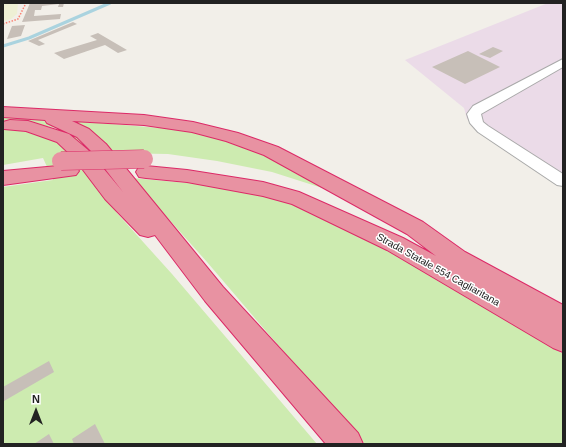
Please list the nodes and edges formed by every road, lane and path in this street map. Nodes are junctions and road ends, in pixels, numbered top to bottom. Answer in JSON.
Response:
{"nodes":[{"id":1,"x":26,"y":3,"type":"edge"},
{"id":2,"x":3,"y":24,"type":"edge"},
{"id":3,"x":563,"y":62,"type":"edge"},
{"id":4,"x":3,"y":112,"type":"edge"},
{"id":5,"x":42,"y":114,"type":"junction"},
{"id":6,"x":3,"y":125,"type":"edge"},
{"id":7,"x":145,"y":165,"type":"junction"},
{"id":8,"x":6,"y":176,"type":"edge"},
{"id":9,"x":563,"y":181,"type":"edge"},
{"id":10,"x":458,"y":260,"type":"junction"},
{"id":11,"x":214,"y":294,"type":"junction"},
{"id":12,"x":563,"y":318,"type":"edge"},
{"id":13,"x":563,"y":340,"type":"edge"},
{"id":14,"x":347,"y":444,"type":"edge"}],
"edges":[{"from":1,"to":2,"type":"path"},
{"from":3,"to":9,"type":"street"},
{"from":4,"to":5,"type":"highway"},
{"from":5,"to":10,"type":"highway"},
{"from":5,"to":11,"type":"highway"},
{"from":6,"to":11,"type":"highway"},
{"from":7,"to":8,"type":"highway","name":"Strada Statale 554 Cagliaritana"},
{"from":7,"to":10,"type":"highway","name":"Strada Statale 554 Cagliaritana"},
{"from":7,"to":13,"type":"highway","name":"Strada Statale 554 Cagliaritana"},
{"from":10,"to":12,"type":"highway","name":"Strada Statale 554 Cagliaritana"},
{"from":11,"to":14,"type":"highway"}]}
